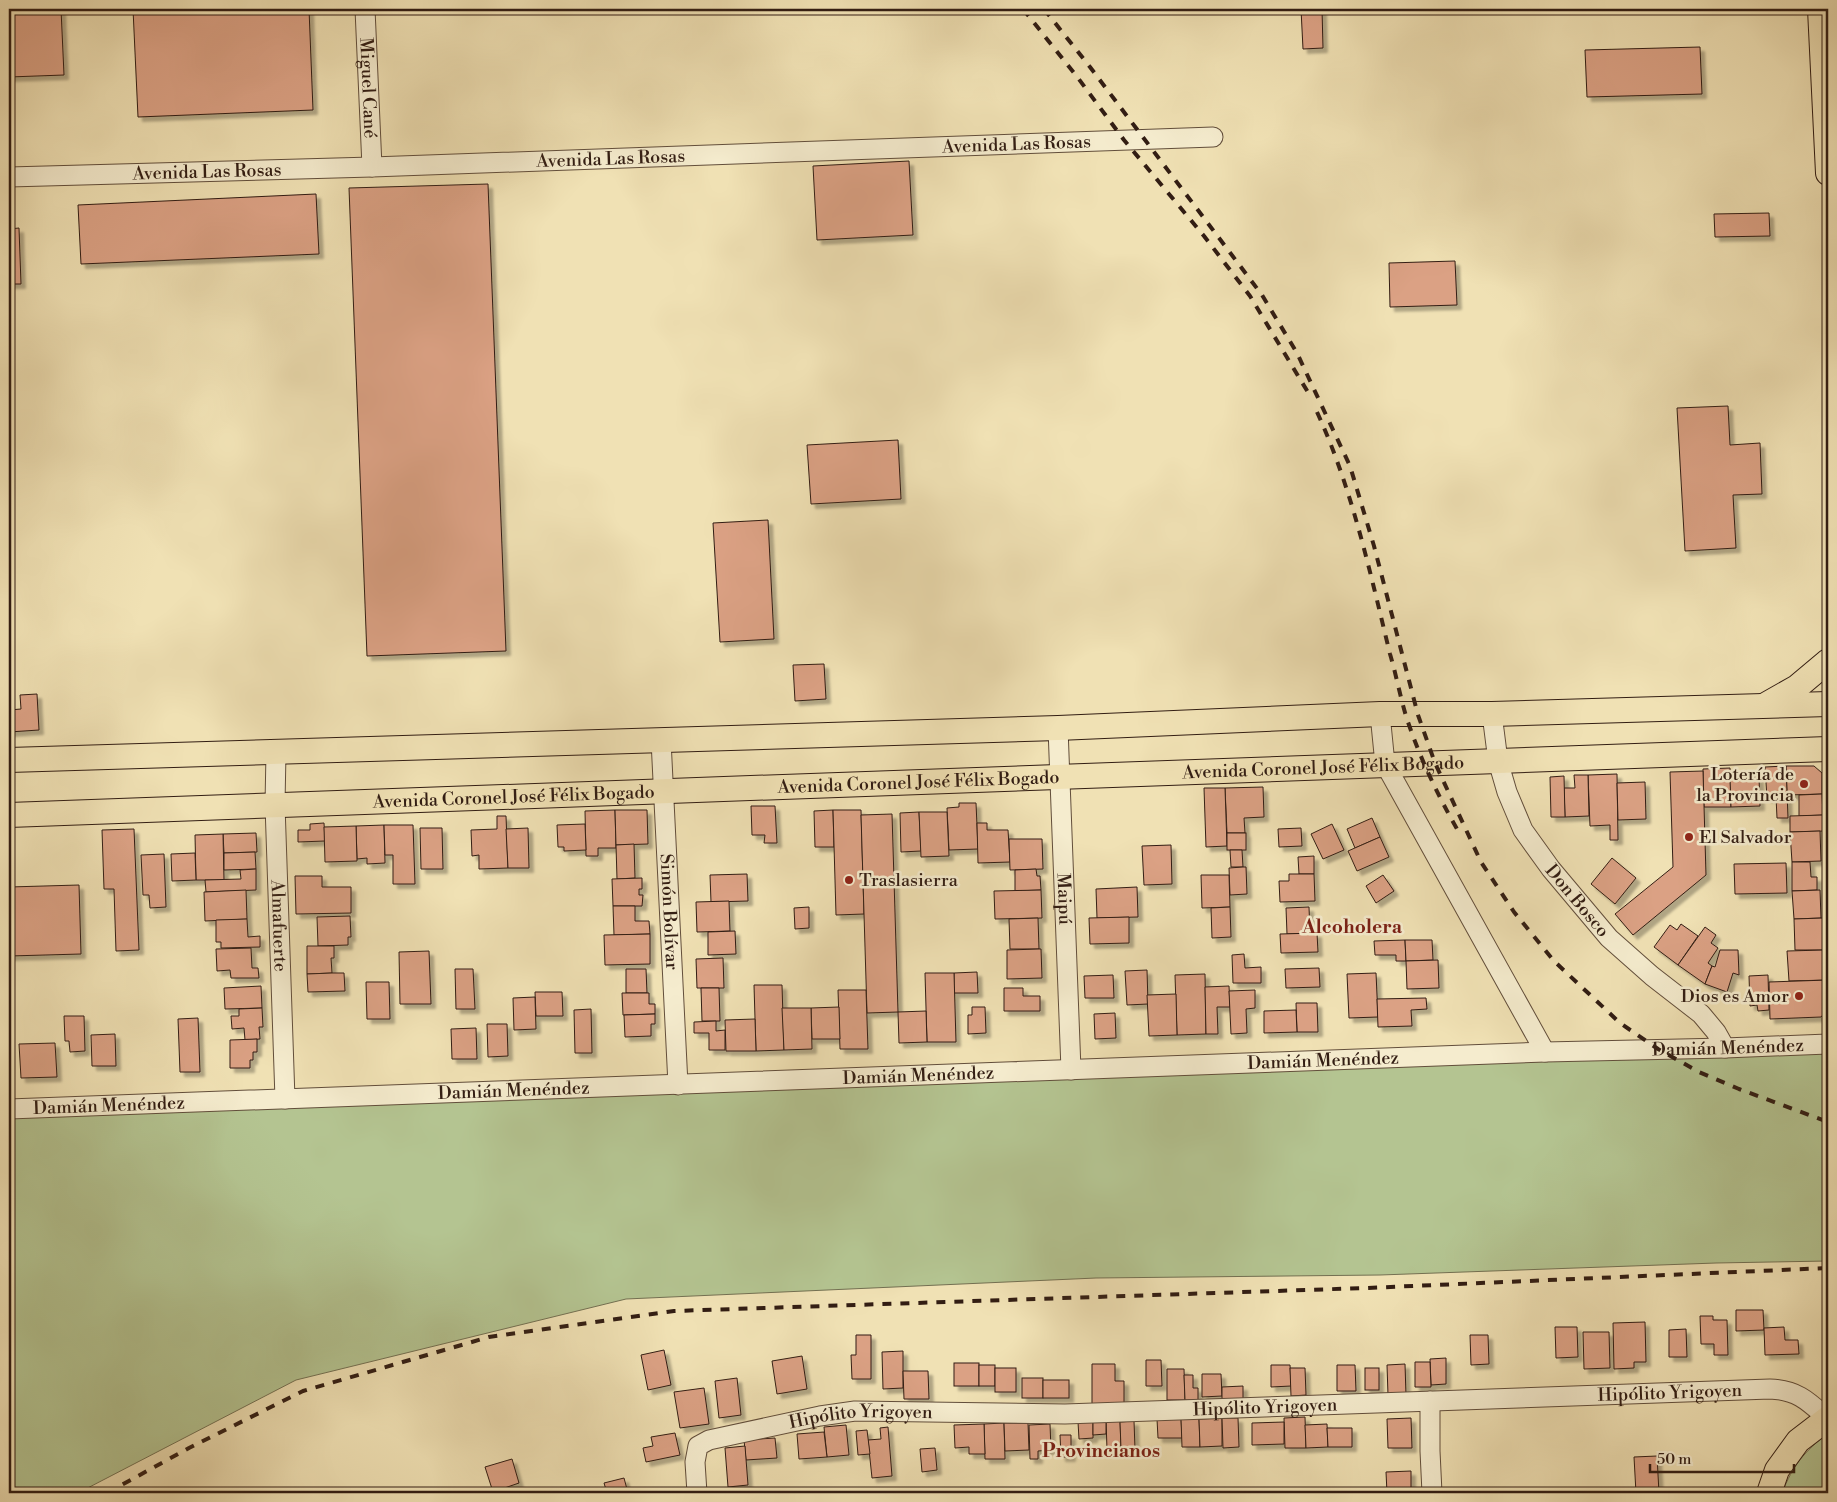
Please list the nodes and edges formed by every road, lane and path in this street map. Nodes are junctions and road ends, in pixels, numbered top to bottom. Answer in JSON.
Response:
{"nodes":[{"id":1,"x":365,"y":9,"type":"edge"},
{"id":2,"x":1820,"y":9,"type":"edge"},
{"id":3,"x":1213,"y":137,"type":"dead end"},
{"id":4,"x":372,"y":167,"type":"junction"},
{"id":5,"x":1828,"y":173,"type":"edge"},
{"id":6,"x":9,"y":177,"type":"edge"},
{"id":7,"x":1828,"y":661,"type":"edge"},
{"id":8,"x":1828,"y":704,"type":"edge"},
{"id":9,"x":1763,"y":706,"type":"junction"},
{"id":10,"x":1380,"y":714,"type":"junction"},
{"id":11,"x":1492,"y":714,"type":"junction"},
{"id":12,"x":1058,"y":728,"type":"junction"},
{"id":13,"x":661,"y":740,"type":"junction"},
{"id":14,"x":1828,"y":749,"type":"edge"},
{"id":15,"x":276,"y":752,"type":"junction"},
{"id":16,"x":9,"y":760,"type":"edge"},
{"id":17,"x":1498,"y":760,"type":"junction"},
{"id":18,"x":1385,"y":764,"type":"junction"},
{"id":19,"x":1059,"y":777,"type":"junction"},
{"id":20,"x":664,"y":791,"type":"junction"},
{"id":21,"x":275,"y":805,"type":"junction"},
{"id":22,"x":9,"y":815,"type":"edge"},
{"id":23,"x":1828,"y":1044,"type":"edge"},
{"id":24,"x":1725,"y":1048,"type":"junction"},
{"id":25,"x":1545,"y":1052,"type":"junction"},
{"id":26,"x":1071,"y":1070,"type":"junction"},
{"id":27,"x":678,"y":1085,"type":"junction"},
{"id":28,"x":285,"y":1099,"type":"junction"},
{"id":29,"x":9,"y":1109,"type":"edge"},
{"id":30,"x":1430,"y":1401,"type":"junction"},
{"id":31,"x":1828,"y":1418,"type":"edge"},
{"id":32,"x":697,"y":1493,"type":"edge"},
{"id":33,"x":1432,"y":1493,"type":"edge"},
{"id":34,"x":1770,"y":1493,"type":"edge"}],
"edges":[{"from":1,"to":4,"type":"street","name":"Miguel Cané"},
{"from":2,"to":5,"type":"main road"},
{"from":3,"to":4,"type":"street","name":"Avenida Las Rosas"},
{"from":4,"to":6,"type":"street","name":"Avenida Las Rosas"},
{"from":7,"to":9,"type":"main road"},
{"from":8,"to":9,"type":"main road"},
{"from":9,"to":11,"type":"main road"},
{"from":10,"to":11,"type":"main road"},
{"from":10,"to":12,"type":"main road"},
{"from":10,"to":18,"type":"street"},
{"from":11,"to":17,"type":"street","name":"Don Bosco"},
{"from":12,"to":13,"type":"main road"},
{"from":12,"to":19,"type":"street","name":"Maipú"},
{"from":13,"to":15,"type":"main road"},
{"from":13,"to":20,"type":"street","name":"Simón Bolívar"},
{"from":14,"to":17,"type":"main road","name":"Avenida Coronel José Félix Bogado"},
{"from":15,"to":16,"type":"main road"},
{"from":15,"to":21,"type":"street","name":"Almafuerte"},
{"from":17,"to":18,"type":"main road","name":"Avenida Coronel José Félix Bogado"},
{"from":17,"to":24,"type":"street","name":"Don Bosco"},
{"from":18,"to":19,"type":"main road","name":"Avenida Coronel José Félix Bogado"},
{"from":18,"to":25,"type":"street"},
{"from":19,"to":20,"type":"main road","name":"Avenida Coronel José Félix Bogado"},
{"from":19,"to":26,"type":"street","name":"Maipú"},
{"from":20,"to":21,"type":"main road","name":"Avenida Coronel José Félix Bogado"},
{"from":20,"to":27,"type":"street","name":"Simón Bolívar"},
{"from":21,"to":22,"type":"main road","name":"Avenida Coronel José Félix Bogado"},
{"from":21,"to":28,"type":"street","name":"Almafuerte"},
{"from":23,"to":24,"type":"street","name":"Damián Menéndez"},
{"from":24,"to":25,"type":"street","name":"Damián Menéndez"},
{"from":25,"to":26,"type":"street","name":"Damián Menéndez"},
{"from":26,"to":27,"type":"street","name":"Damián Menéndez"},
{"from":27,"to":28,"type":"street","name":"Damián Menéndez"},
{"from":28,"to":29,"type":"street","name":"Damián Menéndez"},
{"from":30,"to":31,"type":"street","name":"Hipólito Yrigoyen"},
{"from":30,"to":32,"type":"street","name":"Hipólito Yrigoyen"},
{"from":30,"to":33,"type":"street"},
{"from":31,"to":34,"type":"main road"}]}
